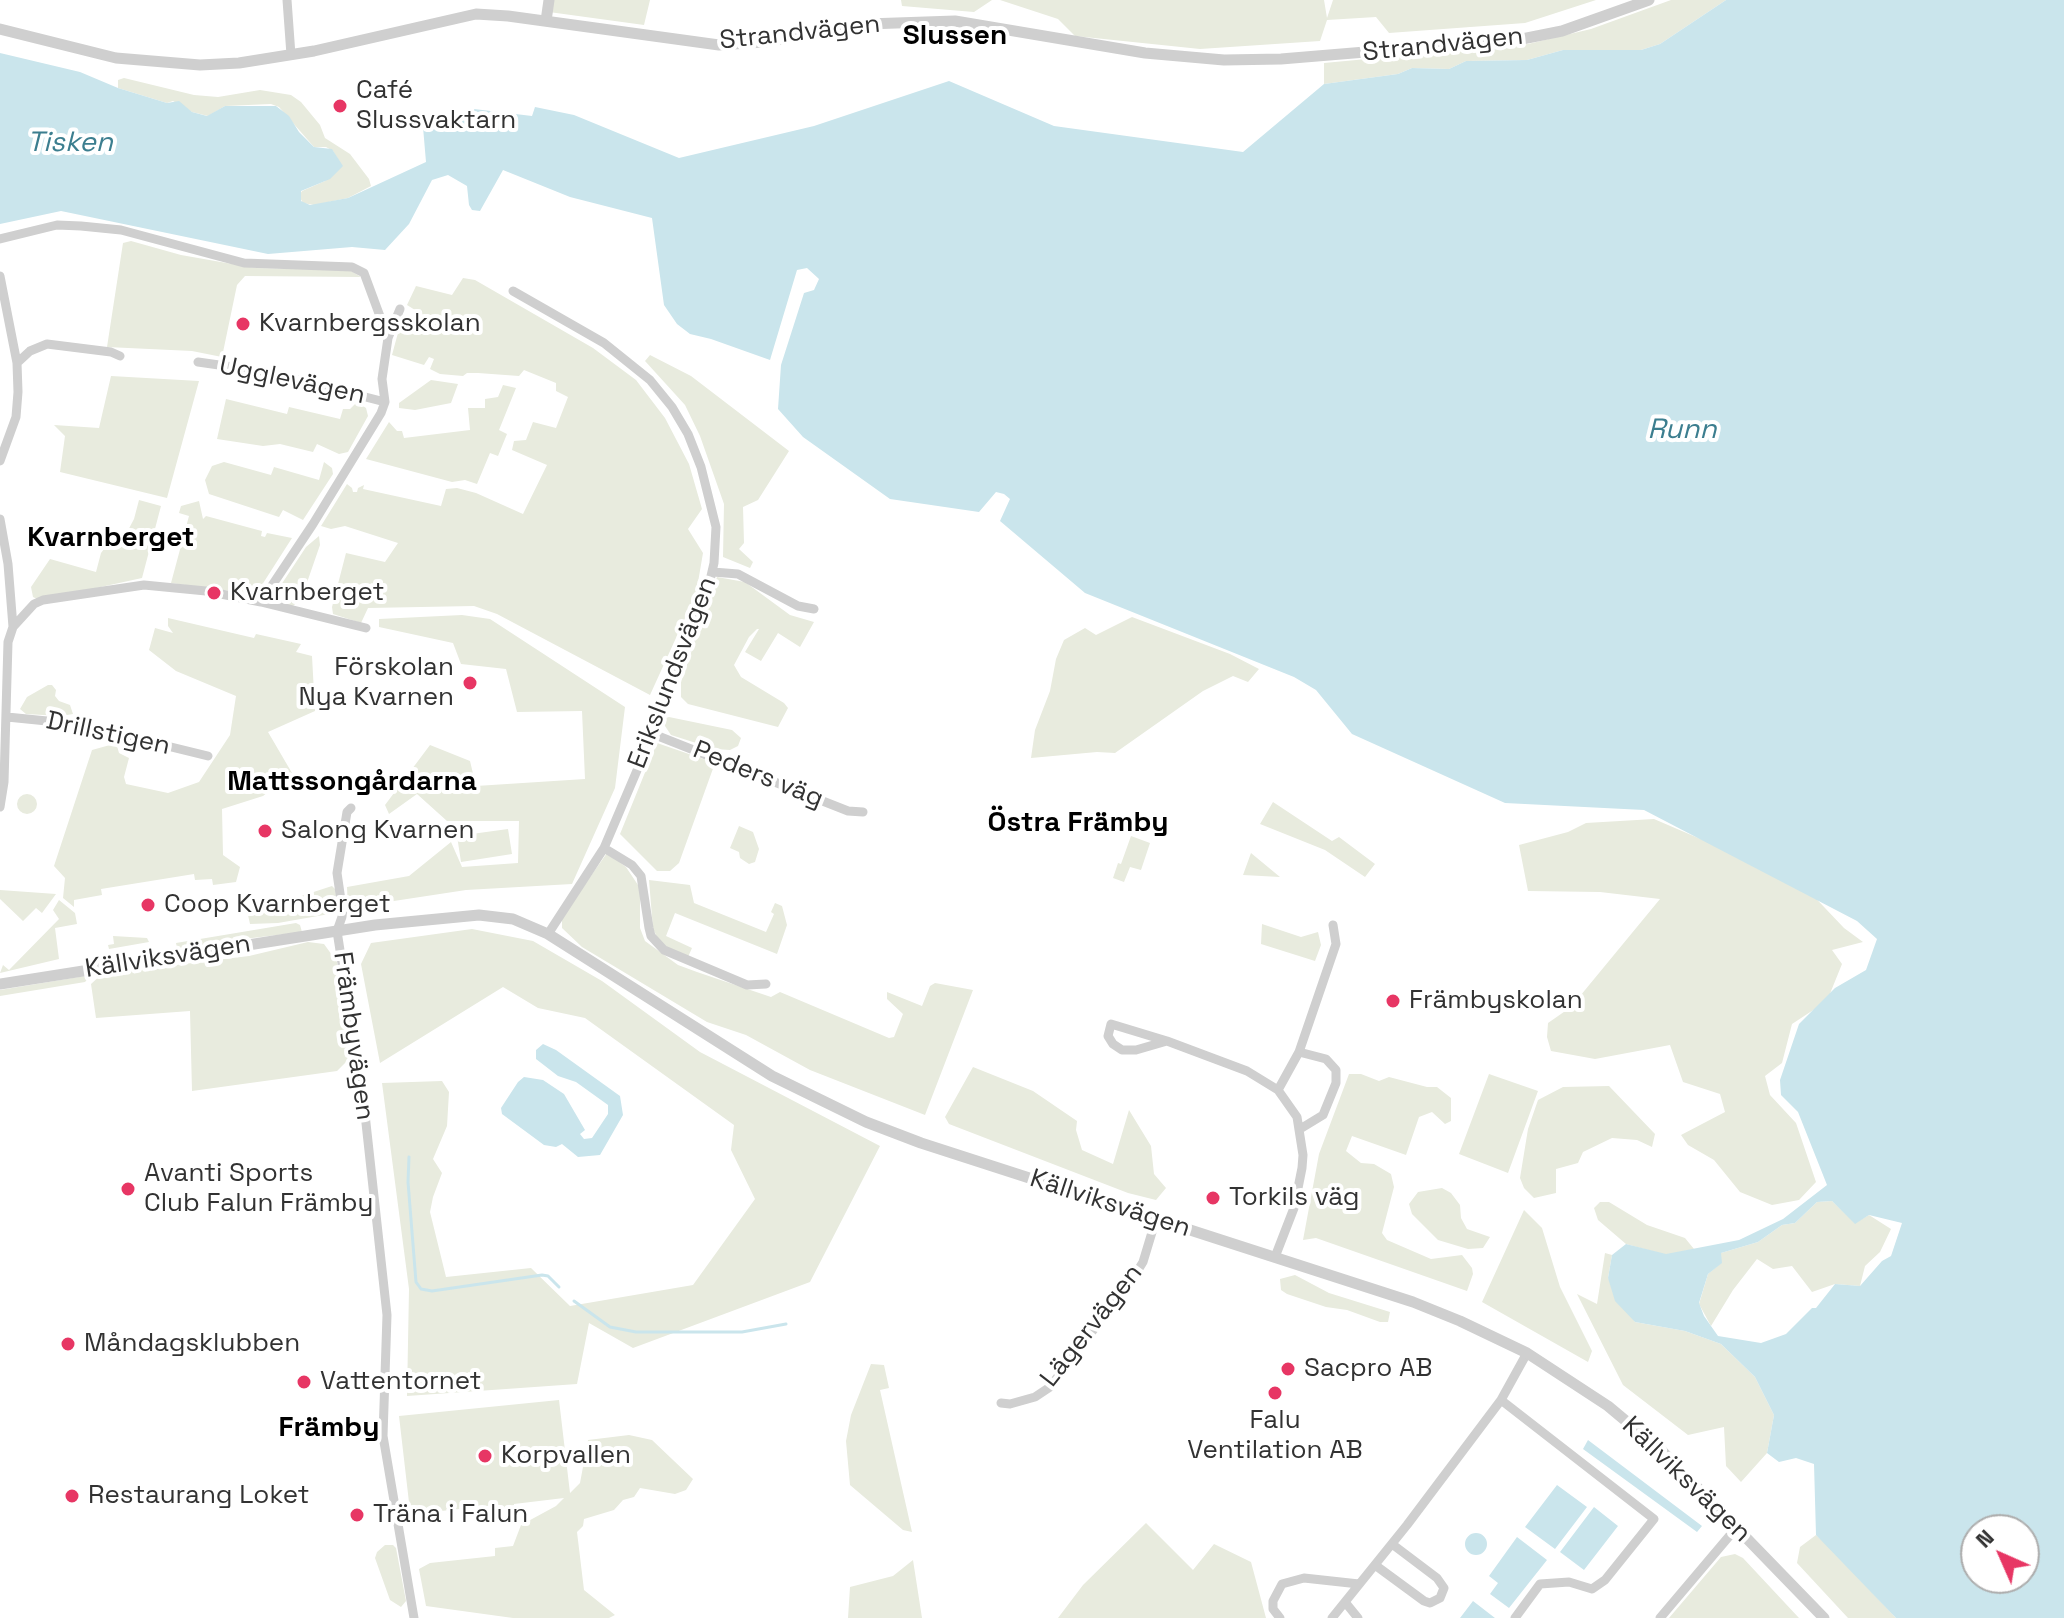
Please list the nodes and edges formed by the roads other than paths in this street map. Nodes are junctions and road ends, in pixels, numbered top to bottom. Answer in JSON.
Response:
{"nodes":[{"id":1,"x":287,"y":0,"type":"edge"},
{"id":2,"x":549,"y":0,"type":"edge"},
{"id":3,"x":1649,"y":0,"type":"edge"},
{"id":4,"x":546,"y":21,"type":"junction"},
{"id":5,"x":0,"y":29,"type":"edge"},
{"id":6,"x":291,"y":55,"type":"junction"},
{"id":7,"x":0,"y":239,"type":"edge"},
{"id":8,"x":0,"y":276,"type":"edge"},
{"id":9,"x":513,"y":291,"type":"dead end"},
{"id":10,"x":400,"y":309,"type":"dead end"},
{"id":11,"x":388,"y":338,"type":"junction"},
{"id":12,"x":120,"y":356,"type":"dead end"},
{"id":13,"x":198,"y":362,"type":"dead end"},
{"id":14,"x":17,"y":363,"type":"junction"},
{"id":15,"x":385,"y":402,"type":"junction"},
{"id":16,"x":0,"y":461,"type":"edge"},
{"id":17,"x":0,"y":519,"type":"edge"},
{"id":18,"x":713,"y":572,"type":"junction"},
{"id":19,"x":261,"y":602,"type":"junction"},
{"id":20,"x":814,"y":609,"type":"dead end"},
{"id":21,"x":13,"y":627,"type":"junction"},
{"id":22,"x":366,"y":628,"type":"dead end"},
{"id":23,"x":7,"y":717,"type":"junction"},
{"id":24,"x":653,"y":734,"type":"junction"},
{"id":25,"x":208,"y":756,"type":"dead end"},
{"id":26,"x":0,"y":807,"type":"edge"},
{"id":27,"x":351,"y":808,"type":"dead end"},
{"id":28,"x":863,"y":812,"type":"dead end"},
{"id":29,"x":604,"y":848,"type":"junction"},
{"id":30,"x":1333,"y":925,"type":"dead end"},
{"id":31,"x":337,"y":931,"type":"junction"},
{"id":32,"x":548,"y":934,"type":"junction"},
{"id":33,"x":0,"y":984,"type":"edge"},
{"id":34,"x":766,"y":984,"type":"dead end"},
{"id":35,"x":1167,"y":1041,"type":"junction"},
{"id":36,"x":1299,"y":1052,"type":"junction"},
{"id":37,"x":1278,"y":1090,"type":"junction"},
{"id":38,"x":1300,"y":1129,"type":"junction"},
{"id":39,"x":1156,"y":1219,"type":"junction"},
{"id":40,"x":1275,"y":1257,"type":"junction"},
{"id":41,"x":1527,"y":1353,"type":"junction"},
{"id":42,"x":1501,"y":1400,"type":"junction"},
{"id":43,"x":1001,"y":1403,"type":"dead end"},
{"id":44,"x":1737,"y":1527,"type":"junction"},
{"id":45,"x":1392,"y":1544,"type":"junction"},
{"id":46,"x":1375,"y":1565,"type":"junction"},
{"id":47,"x":1359,"y":1584,"type":"junction"},
{"id":48,"x":1345,"y":1602,"type":"junction"},
{"id":49,"x":414,"y":1618,"type":"edge"},
{"id":50,"x":1280,"y":1618,"type":"edge"},
{"id":51,"x":1332,"y":1618,"type":"edge"},
{"id":52,"x":1358,"y":1618,"type":"edge"},
{"id":53,"x":1515,"y":1618,"type":"edge"},
{"id":54,"x":1660,"y":1618,"type":"edge"},
{"id":55,"x":1824,"y":1618,"type":"edge"}],
"edges":[{"from":1,"to":6,"type":"street"},
{"from":2,"to":4,"type":"street"},
{"from":3,"to":4,"type":"street","name":"Strandvägen"},
{"from":4,"to":6,"type":"street","name":"Strandvägen"},
{"from":5,"to":6,"type":"street","name":"Strandvägen"},
{"from":7,"to":11,"type":"street"},
{"from":8,"to":14,"type":"street"},
{"from":9,"to":18,"type":"street","name":"Erikslundsvägen"},
{"from":10,"to":11,"type":"street"},
{"from":11,"to":15,"type":"street"},
{"from":12,"to":14,"type":"street"},
{"from":13,"to":15,"type":"street","name":"Ugglevägen"},
{"from":14,"to":16,"type":"street"},
{"from":15,"to":19,"type":"street"},
{"from":17,"to":21,"type":"street"},
{"from":18,"to":20,"type":"street"},
{"from":18,"to":24,"type":"street","name":"Erikslundsvägen"},
{"from":19,"to":21,"type":"street"},
{"from":19,"to":22,"type":"street"},
{"from":21,"to":23,"type":"street"},
{"from":23,"to":25,"type":"street","name":"Drillstigen"},
{"from":23,"to":26,"type":"street"},
{"from":24,"to":28,"type":"street","name":"Peders väg"},
{"from":24,"to":29,"type":"street","name":"Erikslundsvägen"},
{"from":27,"to":31,"type":"street"},
{"from":29,"to":32,"type":"street","name":"Erikslundsvägen"},
{"from":29,"to":34,"type":"street"},
{"from":30,"to":36,"type":"street"},
{"from":31,"to":32,"type":"street","name":"Källviksvägen"},
{"from":31,"to":33,"type":"street","name":"Källviksvägen"},
{"from":31,"to":49,"type":"street","name":"Främbyvägen"},
{"from":32,"to":39,"type":"street","name":"Källviksvägen"},
{"from":35,"to":35,"type":"street"},
{"from":35,"to":37,"type":"street"},
{"from":36,"to":37,"type":"street"},
{"from":36,"to":38,"type":"street"},
{"from":37,"to":38,"type":"street"},
{"from":38,"to":40,"type":"street"},
{"from":39,"to":40,"type":"street","name":"Källviksvägen"},
{"from":39,"to":43,"type":"street","name":"Lägervägen"},
{"from":40,"to":41,"type":"street","name":"Källviksvägen"},
{"from":41,"to":42,"type":"street"},
{"from":41,"to":44,"type":"street","name":"Källviksvägen"},
{"from":42,"to":45,"type":"street"},
{"from":42,"to":53,"type":"street"},
{"from":44,"to":54,"type":"street"},
{"from":44,"to":55,"type":"street","name":"Källviksvägen"},
{"from":45,"to":46,"type":"street"},
{"from":45,"to":46,"type":"street"},
{"from":46,"to":47,"type":"street"},
{"from":47,"to":48,"type":"street"},
{"from":47,"to":50,"type":"street"},
{"from":48,"to":51,"type":"street"},
{"from":48,"to":52,"type":"street"}]}
